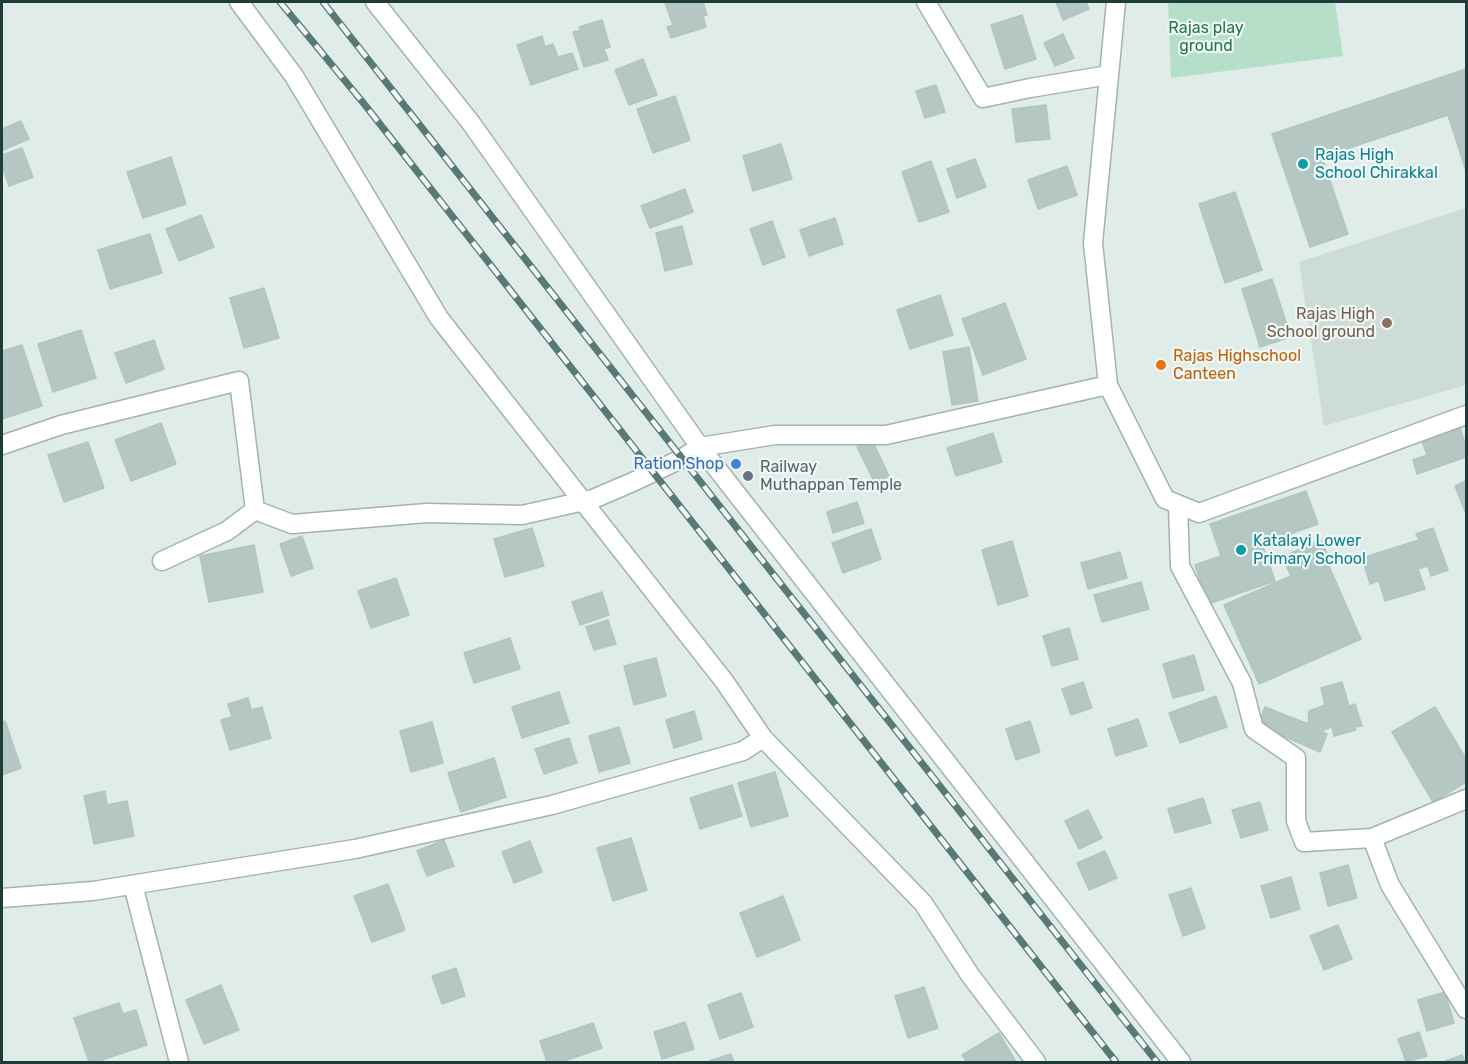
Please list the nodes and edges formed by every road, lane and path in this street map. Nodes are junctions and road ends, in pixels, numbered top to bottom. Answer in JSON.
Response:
{"nodes":[{"id":1,"x":239,"y":2,"type":"edge"},
{"id":2,"x":375,"y":2,"type":"edge"},
{"id":3,"x":926,"y":2,"type":"edge"},
{"id":4,"x":1116,"y":2,"type":"edge"},
{"id":5,"x":1109,"y":75,"type":"junction"},
{"id":6,"x":1108,"y":385,"type":"junction"},
{"id":7,"x":1467,"y":415,"type":"edge"},
{"id":8,"x":2,"y":445,"type":"edge"},
{"id":9,"x":700,"y":447,"type":"junction"},
{"id":10,"x":585,"y":501,"type":"junction"},
{"id":11,"x":1178,"y":505,"type":"junction"},
{"id":12,"x":255,"y":510,"type":"junction"},
{"id":13,"x":162,"y":561,"type":"dead end"},
{"id":14,"x":763,"y":738,"type":"junction"},
{"id":15,"x":1467,"y":799,"type":"edge"},
{"id":16,"x":1372,"y":838,"type":"junction"},
{"id":17,"x":133,"y":885,"type":"junction"},
{"id":18,"x":2,"y":898,"type":"edge"},
{"id":19,"x":1467,"y":1009,"type":"edge"},
{"id":20,"x":179,"y":1062,"type":"edge"},
{"id":21,"x":1036,"y":1062,"type":"edge"},
{"id":22,"x":1181,"y":1062,"type":"edge"}],
"edges":[{"from":1,"to":10,"type":"street"},
{"from":2,"to":9,"type":"street"},
{"from":3,"to":5,"type":"street"},
{"from":4,"to":5,"type":"street"},
{"from":5,"to":6,"type":"street"},
{"from":6,"to":9,"type":"street"},
{"from":6,"to":11,"type":"street"},
{"from":7,"to":11,"type":"street"},
{"from":8,"to":12,"type":"street"},
{"from":9,"to":10,"type":"street"},
{"from":9,"to":22,"type":"street"},
{"from":10,"to":12,"type":"street"},
{"from":10,"to":14,"type":"street"},
{"from":11,"to":16,"type":"street"},
{"from":12,"to":13,"type":"street"},
{"from":14,"to":17,"type":"street"},
{"from":14,"to":21,"type":"street"},
{"from":15,"to":16,"type":"street"},
{"from":16,"to":19,"type":"street"},
{"from":17,"to":18,"type":"street"},
{"from":17,"to":20,"type":"street"}]}
